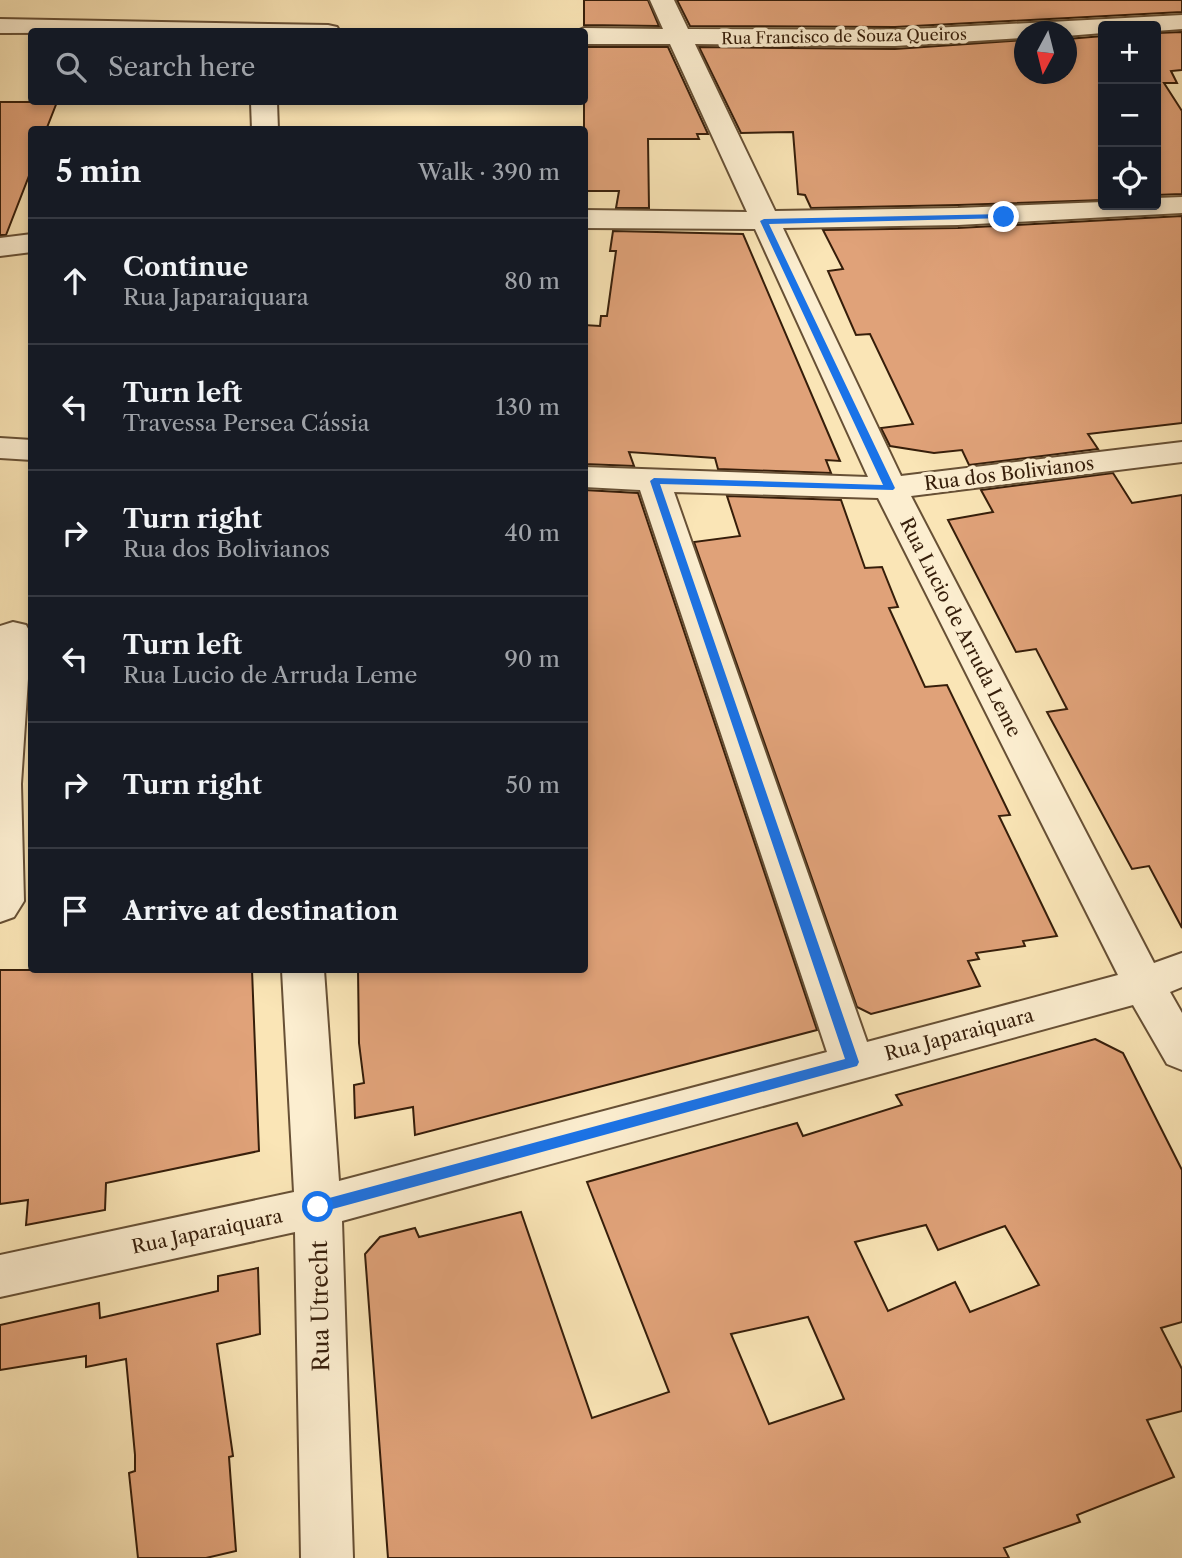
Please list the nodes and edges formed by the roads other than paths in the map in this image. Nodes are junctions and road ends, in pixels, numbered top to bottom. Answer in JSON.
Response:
{"nodes":[{"id":1,"x":662,"y":0,"type":"edge"},
{"id":2,"x":1182,"y":22,"type":"edge"},
{"id":3,"x":1161,"y":23,"type":"edge"},
{"id":4,"x":261,"y":24,"type":"edge"},
{"id":5,"x":0,"y":26,"type":"edge"},
{"id":6,"x":1098,"y":26,"type":"edge"},
{"id":7,"x":294,"y":28,"type":"edge"},
{"id":8,"x":588,"y":36,"type":"edge"},
{"id":9,"x":677,"y":38,"type":"junction"},
{"id":10,"x":264,"y":105,"type":"edge"},
{"id":11,"x":265,"y":126,"type":"edge"},
{"id":12,"x":1182,"y":205,"type":"edge"},
{"id":13,"x":588,"y":219,"type":"edge"},
{"id":14,"x":764,"y":221,"type":"junction"},
{"id":15,"x":28,"y":244,"type":"edge"},
{"id":16,"x":0,"y":247,"type":"edge"},
{"id":17,"x":0,"y":448,"type":"edge"},
{"id":18,"x":28,"y":450,"type":"edge"},
{"id":19,"x":1182,"y":452,"type":"edge"},
{"id":20,"x":588,"y":477,"type":"edge"},
{"id":21,"x":654,"y":481,"type":"junction"},
{"id":22,"x":890,"y":488,"type":"junction"},
{"id":23,"x":15,"y":634,"type":"edge"},
{"id":24,"x":18,"y":757,"type":"edge"},
{"id":25,"x":0,"y":906,"type":"edge"},
{"id":26,"x":303,"y":973,"type":"edge"},
{"id":27,"x":1163,"y":977,"type":"edge"},
{"id":28,"x":1182,"y":1052,"type":"edge"},
{"id":29,"x":852,"y":1062,"type":"junction"},
{"id":30,"x":318,"y":1207,"type":"junction"},
{"id":31,"x":0,"y":1276,"type":"edge"},
{"id":32,"x":327,"y":1558,"type":"edge"}],
"edges":[{"from":1,"to":9,"type":"street","name":"Rua Lucio de Arruda Leme"},
{"from":2,"to":3,"type":"street","name":"Rua Francisco de Souza Queiros"},
{"from":4,"to":5,"type":"street"},
{"from":4,"to":7,"type":"street"},
{"from":6,"to":9,"type":"street","name":"Rua Francisco de Souza Queiros"},
{"from":8,"to":9,"type":"street","name":"Rua Francisco de Souza Queiros"},
{"from":9,"to":14,"type":"street","name":"Rua Lucio de Arruda Leme"},
{"from":10,"to":11,"type":"street"},
{"from":12,"to":14,"type":"street"},
{"from":13,"to":14,"type":"street"},
{"from":14,"to":22,"type":"street","name":"Rua Lucio de Arruda Leme"},
{"from":15,"to":16,"type":"street"},
{"from":17,"to":18,"type":"street"},
{"from":19,"to":22,"type":"street","name":"Rua dos Bolivianos"},
{"from":20,"to":21,"type":"street","name":"Rua dos Bolivianos"},
{"from":21,"to":22,"type":"street","name":"Rua dos Bolivianos"},
{"from":21,"to":29,"type":"street"},
{"from":22,"to":27,"type":"street","name":"Rua Lucio de Arruda Leme"},
{"from":23,"to":24,"type":"street"},
{"from":24,"to":25,"type":"street"},
{"from":26,"to":30,"type":"street","name":"Rua Utrecht"},
{"from":27,"to":28,"type":"street","name":"Rua Lucio de Arruda Leme"},
{"from":27,"to":29,"type":"street","name":"Rua Japaraiquara"},
{"from":29,"to":30,"type":"street","name":"Rua Japaraiquara"},
{"from":30,"to":31,"type":"street","name":"Rua Japaraiquara"},
{"from":30,"to":32,"type":"street","name":"Rua Utrecht"}]}
